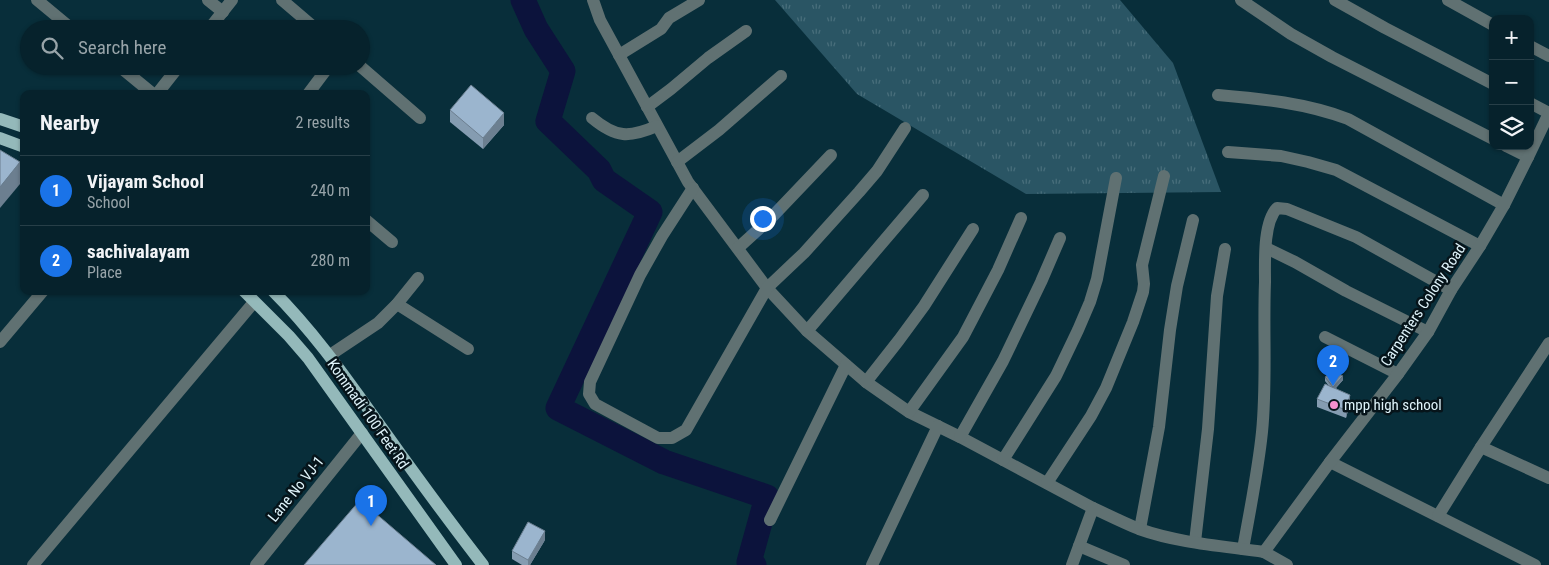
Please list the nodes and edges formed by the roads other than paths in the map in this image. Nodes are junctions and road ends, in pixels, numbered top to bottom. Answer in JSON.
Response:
{"nodes":[{"id":1,"x":37,"y":0,"type":"edge"},
{"id":2,"x":208,"y":0,"type":"edge"},
{"id":3,"x":232,"y":0,"type":"edge"},
{"id":4,"x":282,"y":0,"type":"edge"},
{"id":5,"x":593,"y":0,"type":"edge"},
{"id":6,"x":699,"y":0,"type":"edge"},
{"id":7,"x":1241,"y":0,"type":"edge"},
{"id":8,"x":1335,"y":0,"type":"edge"},
{"id":9,"x":1448,"y":0,"type":"edge"},
{"id":10,"x":222,"y":12,"type":"junction"},
{"id":11,"x":61,"y":20,"type":"edge"},
{"id":12,"x":216,"y":20,"type":"edge"},
{"id":13,"x":305,"y":20,"type":"edge"},
{"id":14,"x":1489,"y":22,"type":"edge"},
{"id":15,"x":746,"y":31,"type":"dead end"},
{"id":16,"x":1534,"y":48,"type":"edge"},
{"id":17,"x":619,"y":55,"type":"junction"},
{"id":18,"x":1549,"y":56,"type":"edge"},
{"id":19,"x":130,"y":75,"type":"edge"},
{"id":20,"x":172,"y":75,"type":"edge"},
{"id":21,"x":322,"y":75,"type":"edge"},
{"id":22,"x":370,"y":75,"type":"edge"},
{"id":23,"x":781,"y":76,"type":"dead end"},
{"id":24,"x":1489,"y":82,"type":"edge"},
{"id":25,"x":148,"y":90,"type":"edge"},
{"id":26,"x":160,"y":90,"type":"edge"},
{"id":27,"x":311,"y":90,"type":"edge"},
{"id":28,"x":1218,"y":94,"type":"dead end"},
{"id":29,"x":1534,"y":105,"type":"edge"},
{"id":30,"x":646,"y":106,"type":"junction"},
{"id":31,"x":1549,"y":113,"type":"edge"},
{"id":32,"x":420,"y":118,"type":"dead end"},
{"id":33,"x":592,"y":118,"type":"dead end"},
{"id":34,"x":0,"y":119,"type":"edge"},
{"id":35,"x":20,"y":126,"type":"edge"},
{"id":36,"x":657,"y":126,"type":"junction"},
{"id":37,"x":905,"y":128,"type":"dead end"},
{"id":38,"x":1489,"y":137,"type":"edge"},
{"id":39,"x":0,"y":138,"type":"edge"},
{"id":40,"x":20,"y":146,"type":"edge"},
{"id":41,"x":1514,"y":150,"type":"edge"},
{"id":42,"x":1228,"y":152,"type":"dead end"},
{"id":43,"x":831,"y":155,"type":"dead end"},
{"id":44,"x":1528,"y":157,"type":"junction"},
{"id":45,"x":677,"y":162,"type":"junction"},
{"id":46,"x":1164,"y":176,"type":"dead end"},
{"id":47,"x":1116,"y":178,"type":"dead end"},
{"id":48,"x":693,"y":188,"type":"junction"},
{"id":49,"x":924,"y":195,"type":"dead end"},
{"id":50,"x":1504,"y":205,"type":"junction"},
{"id":51,"x":1021,"y":218,"type":"dead end"},
{"id":52,"x":1193,"y":220,"type":"dead end"},
{"id":53,"x":370,"y":223,"type":"edge"},
{"id":54,"x":973,"y":229,"type":"dead end"},
{"id":55,"x":1060,"y":238,"type":"dead end"},
{"id":56,"x":392,"y":242,"type":"dead end"},
{"id":57,"x":1480,"y":246,"type":"junction"},
{"id":58,"x":738,"y":248,"type":"junction"},
{"id":59,"x":1266,"y":248,"type":"junction"},
{"id":60,"x":1225,"y":249,"type":"dead end"},
{"id":61,"x":418,"y":278,"type":"dead end"},
{"id":62,"x":767,"y":288,"type":"junction"},
{"id":63,"x":1451,"y":290,"type":"junction"},
{"id":64,"x":40,"y":295,"type":"edge"},
{"id":65,"x":248,"y":295,"type":"edge"},
{"id":66,"x":277,"y":295,"type":"edge"},
{"id":67,"x":254,"y":302,"type":"junction"},
{"id":68,"x":397,"y":304,"type":"junction"},
{"id":69,"x":807,"y":331,"type":"junction"},
{"id":70,"x":1428,"y":332,"type":"junction"},
{"id":71,"x":1325,"y":337,"type":"dead end"},
{"id":72,"x":0,"y":342,"type":"edge"},
{"id":73,"x":1549,"y":343,"type":"edge"},
{"id":74,"x":468,"y":349,"type":"dead end"},
{"id":75,"x":330,"y":355,"type":"junction"},
{"id":76,"x":846,"y":365,"type":"junction"},
{"id":77,"x":1398,"y":374,"type":"junction"},
{"id":78,"x":866,"y":382,"type":"junction"},
{"id":79,"x":910,"y":412,"type":"junction"},
{"id":80,"x":938,"y":426,"type":"junction"},
{"id":81,"x":362,"y":433,"type":"junction"},
{"id":82,"x":960,"y":437,"type":"junction"},
{"id":83,"x":1481,"y":447,"type":"junction"},
{"id":84,"x":1003,"y":460,"type":"junction"},
{"id":85,"x":1330,"y":462,"type":"junction"},
{"id":86,"x":1549,"y":478,"type":"edge"},
{"id":87,"x":1047,"y":483,"type":"junction"},
{"id":88,"x":1093,"y":508,"type":"junction"},
{"id":89,"x":1438,"y":516,"type":"junction"},
{"id":90,"x":770,"y":520,"type":"dead end"},
{"id":91,"x":1140,"y":529,"type":"junction"},
{"id":92,"x":1195,"y":542,"type":"junction"},
{"id":93,"x":1079,"y":546,"type":"junction"},
{"id":94,"x":1244,"y":549,"type":"junction"},
{"id":95,"x":1264,"y":552,"type":"junction"},
{"id":96,"x":33,"y":565,"type":"edge"},
{"id":97,"x":256,"y":565,"type":"edge"},
{"id":98,"x":456,"y":565,"type":"edge"},
{"id":99,"x":483,"y":565,"type":"edge"},
{"id":100,"x":872,"y":565,"type":"edge"},
{"id":101,"x":1072,"y":565,"type":"edge"},
{"id":102,"x":1124,"y":565,"type":"edge"},
{"id":103,"x":1287,"y":565,"type":"edge"},
{"id":104,"x":1534,"y":565,"type":"edge"}],
"edges":[{"from":1,"to":11,"type":"street"},
{"from":2,"to":10,"type":"street"},
{"from":3,"to":10,"type":"street"},
{"from":4,"to":13,"type":"street"},
{"from":5,"to":17,"type":"street"},
{"from":6,"to":17,"type":"street"},
{"from":7,"to":38,"type":"street"},
{"from":8,"to":24,"type":"street"},
{"from":9,"to":14,"type":"street"},
{"from":10,"to":12,"type":"street"},
{"from":15,"to":30,"type":"street"},
{"from":16,"to":18,"type":"street"},
{"from":17,"to":30,"type":"street"},
{"from":19,"to":25,"type":"street"},
{"from":20,"to":26,"type":"street"},
{"from":21,"to":27,"type":"street"},
{"from":22,"to":32,"type":"street"},
{"from":23,"to":45,"type":"street"},
{"from":28,"to":50,"type":"street"},
{"from":29,"to":31,"type":"street"},
{"from":30,"to":36,"type":"street"},
{"from":31,"to":44,"type":"street","name":"Carpenters Colony Road"},
{"from":33,"to":36,"type":"street"},
{"from":34,"to":35,"type":"main road"},
{"from":36,"to":45,"type":"street"},
{"from":37,"to":62,"type":"street"},
{"from":39,"to":40,"type":"main road"},
{"from":41,"to":44,"type":"street"},
{"from":42,"to":57,"type":"street"},
{"from":43,"to":58,"type":"street"},
{"from":44,"to":50,"type":"street","name":"Carpenters Colony Road"},
{"from":45,"to":48,"type":"street"},
{"from":46,"to":87,"type":"street"},
{"from":47,"to":84,"type":"street"},
{"from":48,"to":58,"type":"street"},
{"from":48,"to":62,"type":"street"},
{"from":49,"to":69,"type":"street"},
{"from":50,"to":57,"type":"street","name":"Carpenters Colony Road"},
{"from":51,"to":79,"type":"street"},
{"from":52,"to":91,"type":"street"},
{"from":53,"to":56,"type":"street"},
{"from":54,"to":78,"type":"street"},
{"from":55,"to":82,"type":"street"},
{"from":57,"to":63,"type":"street","name":"Carpenters Colony Road"},
{"from":58,"to":62,"type":"street"},
{"from":59,"to":63,"type":"street"},
{"from":59,"to":70,"type":"street"},
{"from":59,"to":94,"type":"street"},
{"from":60,"to":92,"type":"street"},
{"from":61,"to":68,"type":"street"},
{"from":62,"to":69,"type":"street"},
{"from":63,"to":70,"type":"street","name":"Carpenters Colony Road"},
{"from":64,"to":72,"type":"street"},
{"from":65,"to":67,"type":"main road","name":"Kommadi 100 Feet Rd"},
{"from":66,"to":75,"type":"main road","name":"Kommadi 100 Feet Rd"},
{"from":67,"to":81,"type":"main road","name":"Kommadi 100 Feet Rd"},
{"from":67,"to":96,"type":"street"},
{"from":68,"to":74,"type":"street"},
{"from":68,"to":75,"type":"street"},
{"from":69,"to":76,"type":"street"},
{"from":70,"to":77,"type":"street","name":"Carpenters Colony Road"},
{"from":71,"to":77,"type":"street"},
{"from":73,"to":83,"type":"street"},
{"from":75,"to":99,"type":"main road","name":"Kommadi 100 Feet Rd"},
{"from":76,"to":78,"type":"street"},
{"from":76,"to":90,"type":"street"},
{"from":77,"to":85,"type":"street","name":"Carpenters Colony Road"},
{"from":78,"to":79,"type":"street"},
{"from":79,"to":80,"type":"street"},
{"from":80,"to":82,"type":"street"},
{"from":80,"to":100,"type":"street"},
{"from":81,"to":97,"type":"street","name":"Lane No VJ-1"},
{"from":81,"to":98,"type":"main road","name":"Kommadi 100 Feet Rd"},
{"from":82,"to":84,"type":"street"},
{"from":83,"to":86,"type":"street"},
{"from":83,"to":89,"type":"street"},
{"from":84,"to":87,"type":"street"},
{"from":85,"to":89,"type":"street"},
{"from":85,"to":95,"type":"street","name":"Carpenters Colony Road"},
{"from":87,"to":88,"type":"street"},
{"from":88,"to":91,"type":"street"},
{"from":88,"to":93,"type":"street"},
{"from":89,"to":104,"type":"street"},
{"from":91,"to":92,"type":"street"},
{"from":92,"to":94,"type":"street"},
{"from":93,"to":101,"type":"street"},
{"from":93,"to":102,"type":"street"},
{"from":94,"to":95,"type":"street"},
{"from":95,"to":103,"type":"street"}]}
